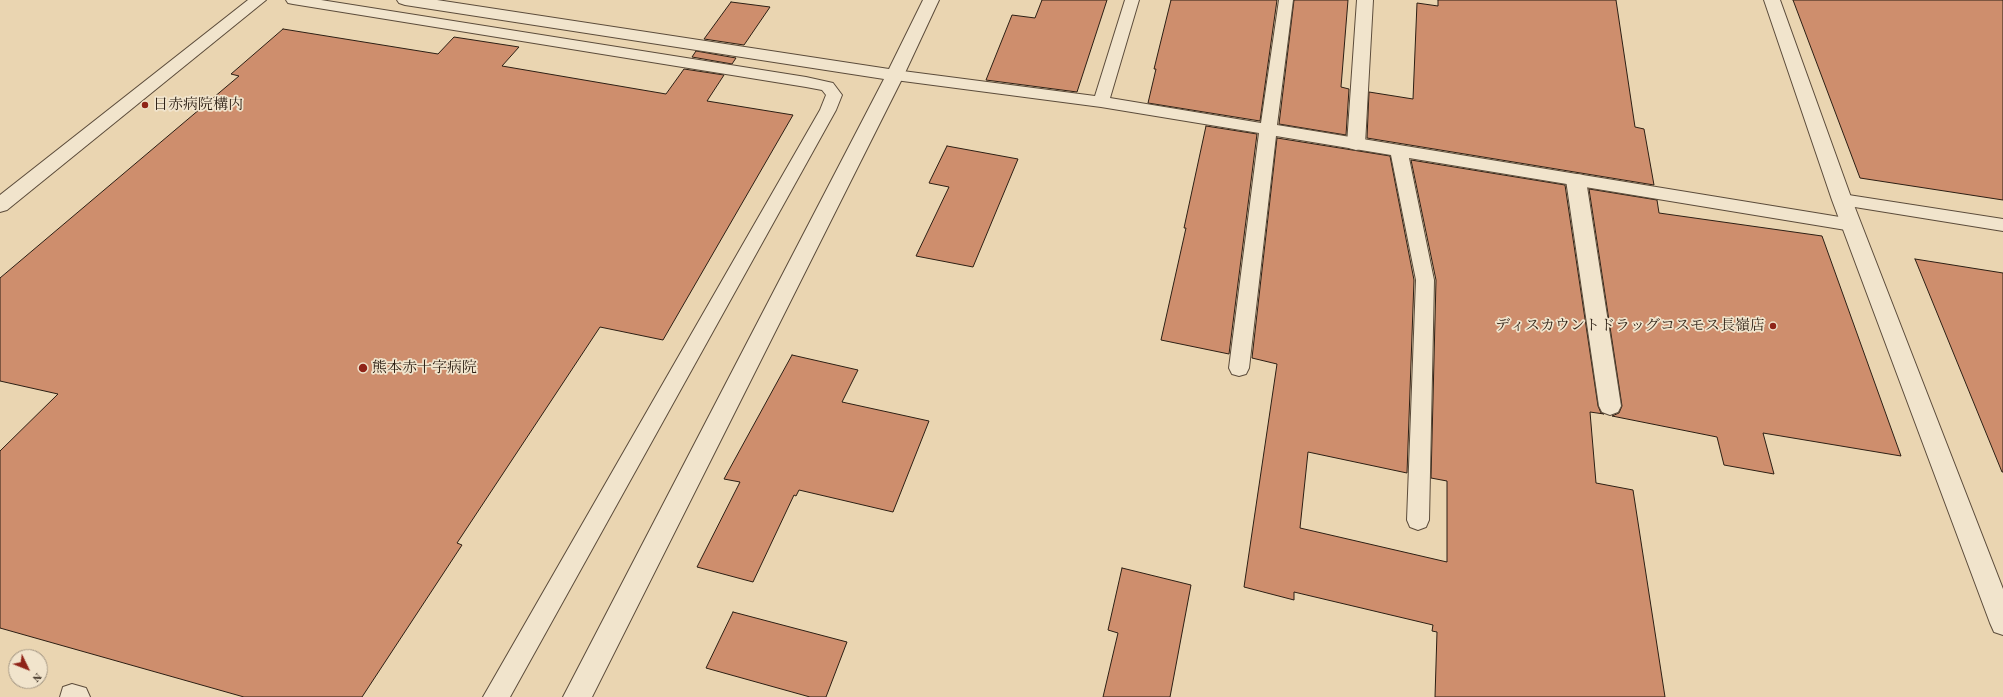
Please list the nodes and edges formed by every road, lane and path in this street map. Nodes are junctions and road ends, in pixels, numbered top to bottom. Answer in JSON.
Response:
{"nodes":[{"id":1,"x":258,"y":0,"type":"edge"},
{"id":2,"x":293,"y":0,"type":"edge"},
{"id":3,"x":405,"y":0,"type":"edge"},
{"id":4,"x":931,"y":0,"type":"edge"},
{"id":5,"x":1132,"y":0,"type":"edge"},
{"id":6,"x":1286,"y":0,"type":"edge"},
{"id":7,"x":1366,"y":0,"type":"edge"},
{"id":8,"x":1772,"y":0,"type":"edge"},
{"id":9,"x":895,"y":75,"type":"junction"},
{"id":10,"x":1100,"y":102,"type":"junction"},
{"id":11,"x":1268,"y":130,"type":"junction"},
{"id":12,"x":1356,"y":144,"type":"junction"},
{"id":13,"x":1399,"y":151,"type":"junction"},
{"id":14,"x":1576,"y":180,"type":"junction"},
{"id":15,"x":1842,"y":200,"type":"junction"},
{"id":16,"x":0,"y":205,"type":"edge"},
{"id":17,"x":1852,"y":225,"type":"junction"},
{"id":18,"x":2003,"y":225,"type":"edge"},
{"id":19,"x":1239,"y":368,"type":"dead end"},
{"id":20,"x":1610,"y":406,"type":"dead end"},
{"id":21,"x":1418,"y":520,"type":"dead end"},
{"id":22,"x":2003,"y":623,"type":"edge"},
{"id":23,"x":496,"y":697,"type":"edge"},
{"id":24,"x":577,"y":697,"type":"edge"}],
"edges":[{"from":1,"to":16,"type":"street"},
{"from":2,"to":23,"type":"lane"},
{"from":3,"to":9,"type":"street"},
{"from":4,"to":9,"type":"street"},
{"from":5,"to":10,"type":"lane"},
{"from":6,"to":11,"type":"lane"},
{"from":7,"to":12,"type":"street"},
{"from":8,"to":15,"type":"street"},
{"from":9,"to":10,"type":"lane"},
{"from":9,"to":24,"type":"street"},
{"from":10,"to":11,"type":"lane"},
{"from":11,"to":12,"type":"lane"},
{"from":11,"to":19,"type":"lane"},
{"from":12,"to":13,"type":"lane"},
{"from":13,"to":14,"type":"lane"},
{"from":13,"to":21,"type":"lane"},
{"from":14,"to":17,"type":"lane"},
{"from":14,"to":20,"type":"street"},
{"from":15,"to":17,"type":"street"},
{"from":15,"to":18,"type":"lane"},
{"from":17,"to":22,"type":"street"}]}
